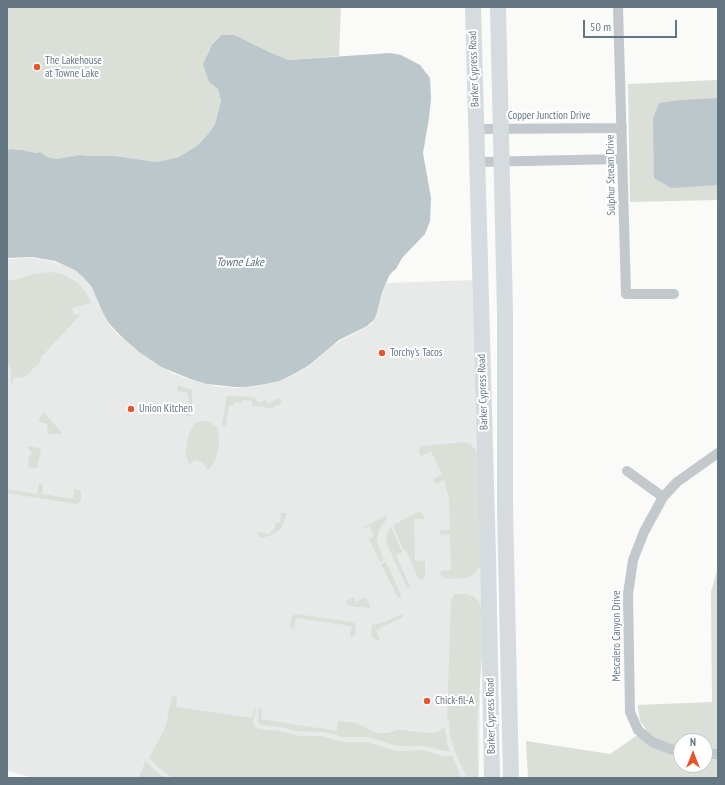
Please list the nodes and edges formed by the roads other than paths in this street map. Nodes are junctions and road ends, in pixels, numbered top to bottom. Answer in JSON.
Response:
{"nodes":[{"id":1,"x":473,"y":7,"type":"edge"},
{"id":2,"x":498,"y":7,"type":"edge"},
{"id":3,"x":618,"y":7,"type":"edge"},
{"id":4,"x":622,"y":128,"type":"junction"},
{"id":5,"x":476,"y":129,"type":"junction"},
{"id":6,"x":501,"y":129,"type":"junction"},
{"id":7,"x":622,"y":159,"type":"junction"},
{"id":8,"x":502,"y":161,"type":"junction"},
{"id":9,"x":477,"y":162,"type":"junction"},
{"id":10,"x":674,"y":294,"type":"dead end"},
{"id":11,"x":484,"y":435,"type":"junction"},
{"id":12,"x":718,"y":453,"type":"edge"},
{"id":13,"x":627,"y":471,"type":"dead end"},
{"id":14,"x":663,"y":497,"type":"junction"},
{"id":15,"x":506,"y":543,"type":"junction"},
{"id":16,"x":673,"y":750,"type":"edge"},
{"id":17,"x":492,"y":751,"type":"junction"},
{"id":18,"x":486,"y":778,"type":"edge"},
{"id":19,"x":492,"y":778,"type":"edge"},
{"id":20,"x":511,"y":778,"type":"edge"}],
"edges":[{"from":1,"to":5,"type":"main road","name":"Barker Cypress Road"},
{"from":2,"to":6,"type":"main road","name":"Barker Cypress Road"},
{"from":3,"to":4,"type":"street","name":"Sulphur Stream Drive"},
{"from":4,"to":6,"type":"street","name":"Copper Junction Drive"},
{"from":4,"to":7,"type":"street","name":"Sulphur Stream Drive"},
{"from":5,"to":6,"type":"street","name":"Copper Junction Drive"},
{"from":5,"to":9,"type":"main road","name":"Barker Cypress Road"},
{"from":6,"to":8,"type":"main road","name":"Barker Cypress Road"},
{"from":7,"to":8,"type":"street"},
{"from":7,"to":10,"type":"street","name":"Sulphur Stream Drive"},
{"from":8,"to":9,"type":"street"},
{"from":8,"to":15,"type":"main road","name":"Barker Cypress Road"},
{"from":9,"to":11,"type":"main road","name":"Barker Cypress Road"},
{"from":11,"to":15,"type":"main road"},
{"from":11,"to":17,"type":"main road","name":"Barker Cypress Road"},
{"from":12,"to":14,"type":"street","name":"Mescalero Canyon Drive"},
{"from":13,"to":14,"type":"street"},
{"from":14,"to":16,"type":"street","name":"Mescalero Canyon Drive"},
{"from":15,"to":20,"type":"main road","name":"Barker Cypress Road"},
{"from":17,"to":18,"type":"main road"},
{"from":17,"to":19,"type":"main road","name":"Barker Cypress Road"}]}
